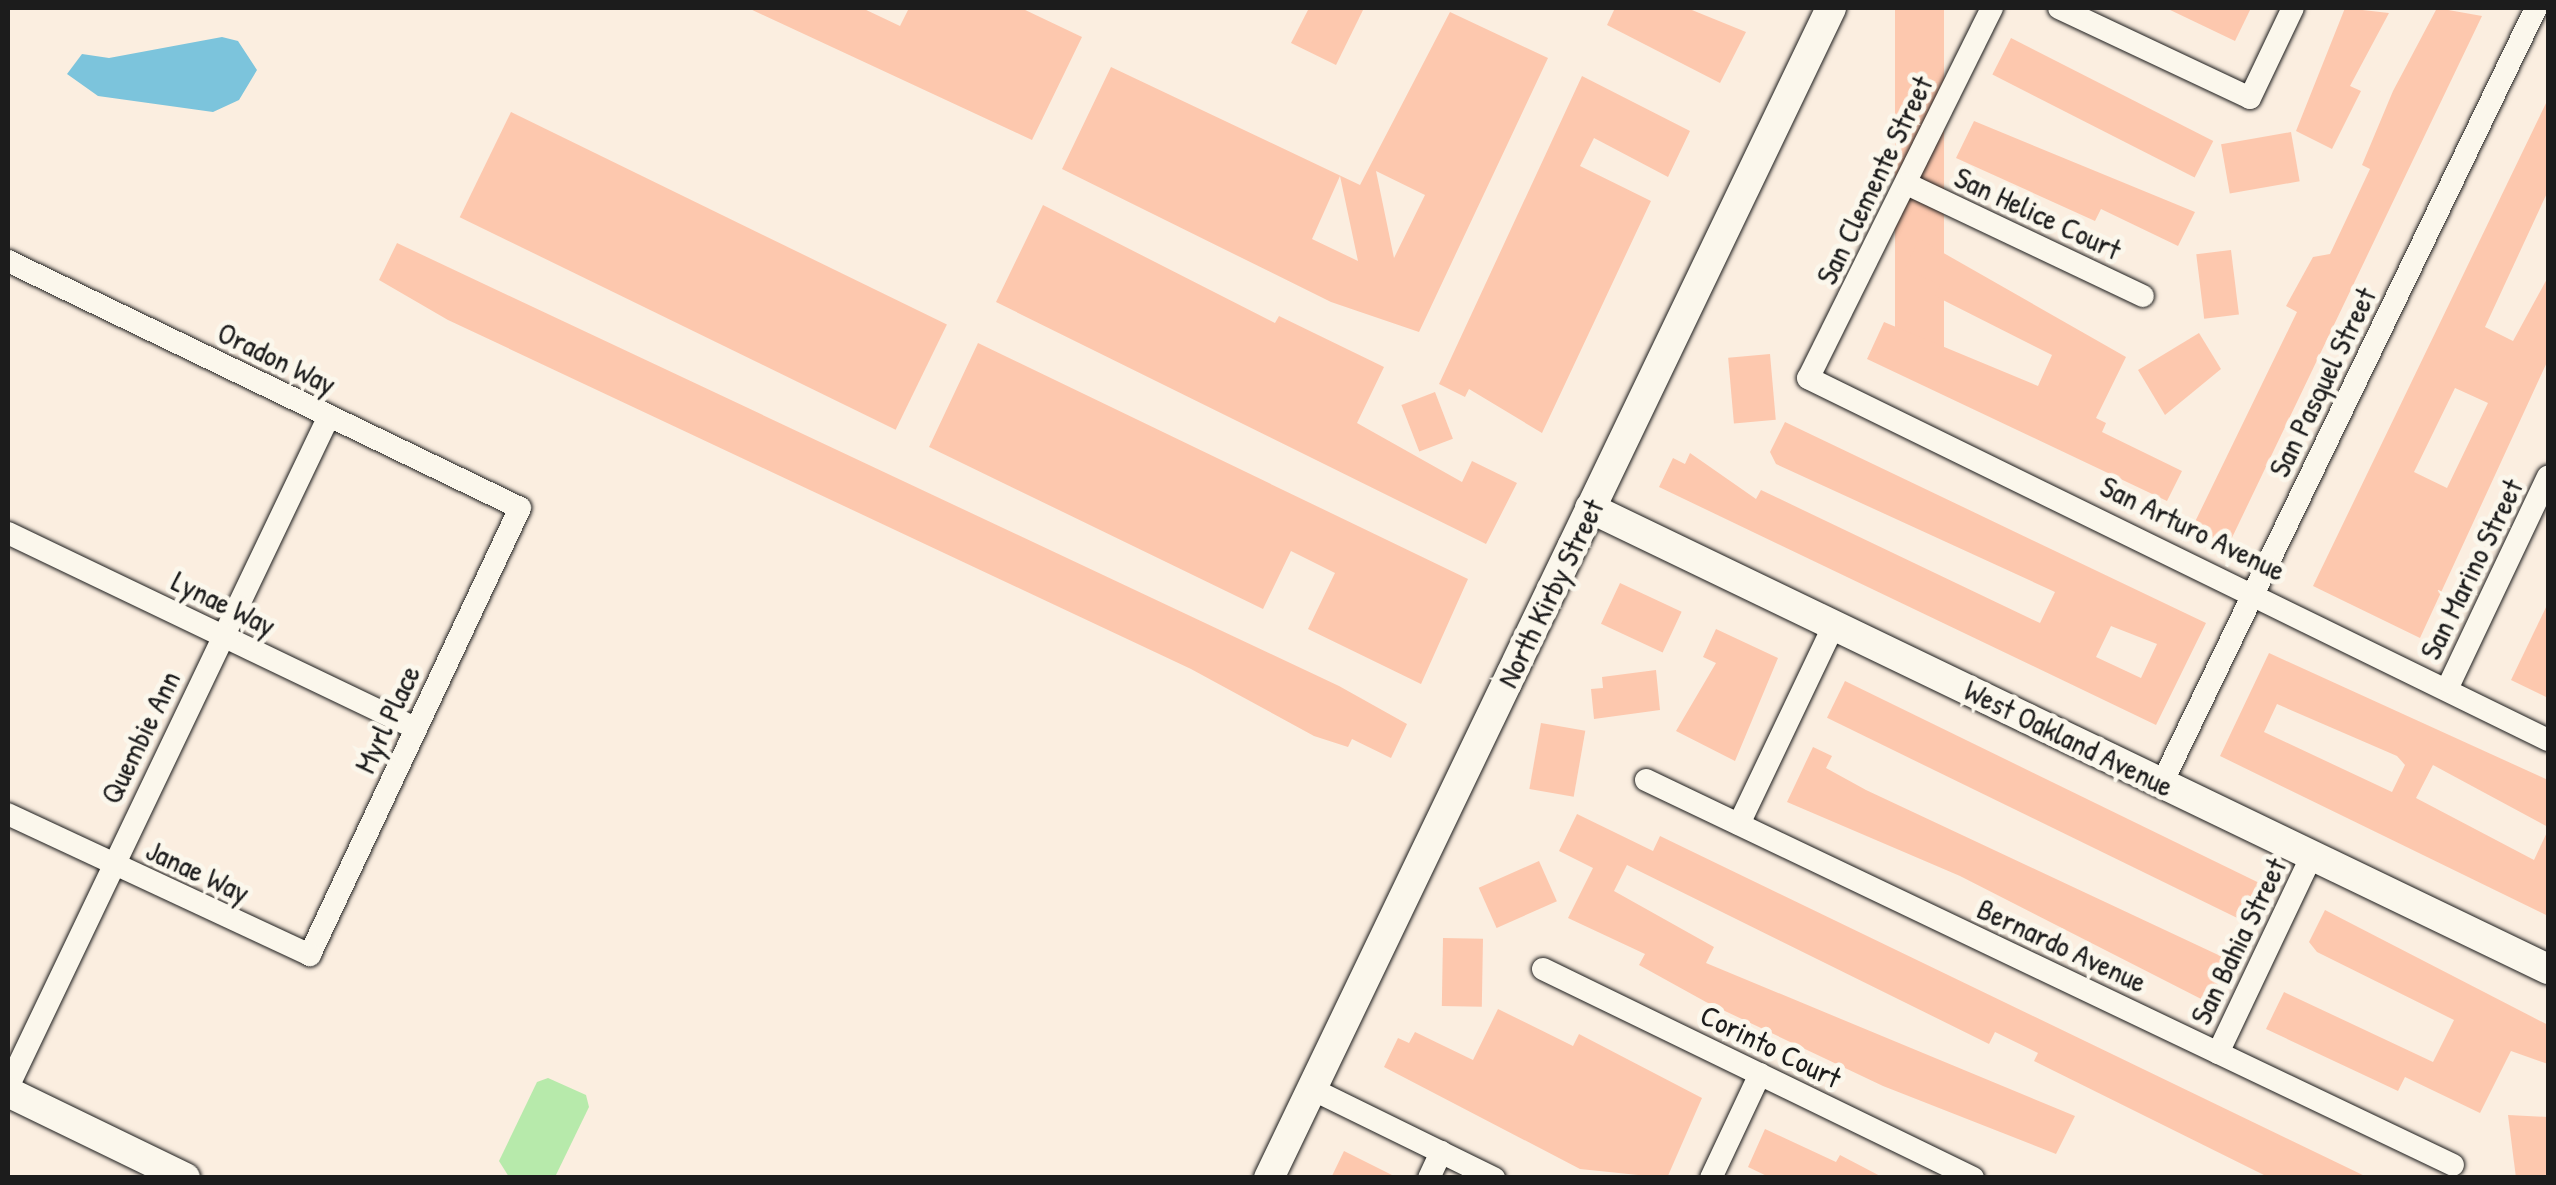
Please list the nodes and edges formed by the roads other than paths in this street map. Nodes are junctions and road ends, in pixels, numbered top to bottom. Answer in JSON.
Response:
{"nodes":[{"id":1,"x":1831,"y":8,"type":"edge"},
{"id":2,"x":1992,"y":8,"type":"edge"},
{"id":3,"x":2059,"y":8,"type":"edge"},
{"id":4,"x":2293,"y":8,"type":"edge"},
{"id":5,"x":2536,"y":8,"type":"edge"},
{"id":6,"x":1907,"y":184,"type":"junction"},
{"id":7,"x":8,"y":261,"type":"edge"},
{"id":8,"x":2144,"y":296,"type":"dead end"},
{"id":9,"x":1808,"y":378,"type":"joint"},
{"id":10,"x":330,"y":416,"type":"junction"},
{"id":11,"x":2548,"y":476,"type":"edge"},
{"id":12,"x":520,"y":508,"type":"joint"},
{"id":13,"x":1590,"y":508,"type":"junction"},
{"id":14,"x":8,"y":533,"type":"edge"},
{"id":15,"x":2255,"y":590,"type":"junction"},
{"id":16,"x":1834,"y":626,"type":"junction"},
{"id":17,"x":223,"y":635,"type":"junction"},
{"id":18,"x":2448,"y":687,"type":"junction"},
{"id":19,"x":415,"y":728,"type":"junction"},
{"id":20,"x":2548,"y":740,"type":"edge"},
{"id":21,"x":1646,"y":780,"type":"dead end"},
{"id":22,"x":2162,"y":783,"type":"junction"},
{"id":23,"x":8,"y":814,"type":"edge"},
{"id":24,"x":1738,"y":824,"type":"junction"},
{"id":25,"x":2312,"y":855,"type":"junction"},
{"id":26,"x":112,"y":864,"type":"junction"},
{"id":27,"x":310,"y":955,"type":"joint"},
{"id":28,"x":1543,"y":969,"type":"dead end"},
{"id":29,"x":2548,"y":969,"type":"edge"},
{"id":30,"x":2218,"y":1053,"type":"junction"},
{"id":31,"x":1760,"y":1074,"type":"junction"},
{"id":32,"x":1312,"y":1089,"type":"junction"},
{"id":33,"x":8,"y":1090,"type":"edge"},
{"id":34,"x":1441,"y":1152,"type":"junction"},
{"id":35,"x":2452,"y":1164,"type":"dead end"},
{"id":36,"x":184,"y":1178,"type":"edge"},
{"id":37,"x":1269,"y":1178,"type":"edge"},
{"id":38,"x":1429,"y":1178,"type":"edge"},
{"id":39,"x":1494,"y":1178,"type":"edge"},
{"id":40,"x":1711,"y":1178,"type":"edge"},
{"id":41,"x":1974,"y":1178,"type":"edge"}],
"edges":[{"from":1,"to":13,"type":"street","name":"North Kirby Street"},
{"from":2,"to":6,"type":"street","name":"San Clemente Street"},
{"from":3,"to":4,"type":"street"},
{"from":5,"to":15,"type":"street","name":"San Pasquel Street"},
{"from":6,"to":8,"type":"street","name":"San Helice Court"},
{"from":6,"to":9,"type":"street","name":"San Clemente Street"},
{"from":7,"to":10,"type":"street","name":"Oradon Way"},
{"from":9,"to":15,"type":"street","name":"San Arturo Avenue"},
{"from":10,"to":12,"type":"street","name":"Oradon Way"},
{"from":10,"to":17,"type":"street","name":"Quembie Ann"},
{"from":11,"to":18,"type":"street","name":"San Marino Street"},
{"from":12,"to":19,"type":"street","name":"Myrl Place"},
{"from":13,"to":16,"type":"street","name":"West Oakland Avenue"},
{"from":13,"to":32,"type":"street","name":"North Kirby Street"},
{"from":14,"to":17,"type":"street","name":"Lynae Way"},
{"from":15,"to":18,"type":"street","name":"San Arturo Avenue"},
{"from":15,"to":22,"type":"street","name":"San Pasquel Street"},
{"from":16,"to":22,"type":"street","name":"West Oakland Avenue"},
{"from":16,"to":24,"type":"street"},
{"from":17,"to":19,"type":"street","name":"Lynae Way"},
{"from":17,"to":26,"type":"street","name":"Quembie Ann"},
{"from":18,"to":20,"type":"street","name":"San Arturo Avenue"},
{"from":19,"to":27,"type":"street","name":"Myrl Place"},
{"from":21,"to":24,"type":"street","name":"Bernardo Avenue"},
{"from":22,"to":25,"type":"street","name":"West Oakland Avenue"},
{"from":23,"to":26,"type":"street","name":"Janae Way"},
{"from":24,"to":30,"type":"street","name":"Bernardo Avenue"},
{"from":25,"to":29,"type":"street","name":"West Oakland Avenue"},
{"from":25,"to":30,"type":"street","name":"San Bahia Street"},
{"from":26,"to":27,"type":"street","name":"Janae Way"},
{"from":26,"to":33,"type":"street","name":"Quembie Ann"},
{"from":28,"to":31,"type":"street","name":"Corinto Court"},
{"from":30,"to":35,"type":"street","name":"Bernardo Avenue"},
{"from":31,"to":40,"type":"street"},
{"from":31,"to":41,"type":"street","name":"Corinto Court"},
{"from":32,"to":34,"type":"street"},
{"from":32,"to":37,"type":"street","name":"North Kirby Street"},
{"from":33,"to":36,"type":"street"},
{"from":34,"to":38,"type":"street"},
{"from":34,"to":39,"type":"street"}]}
